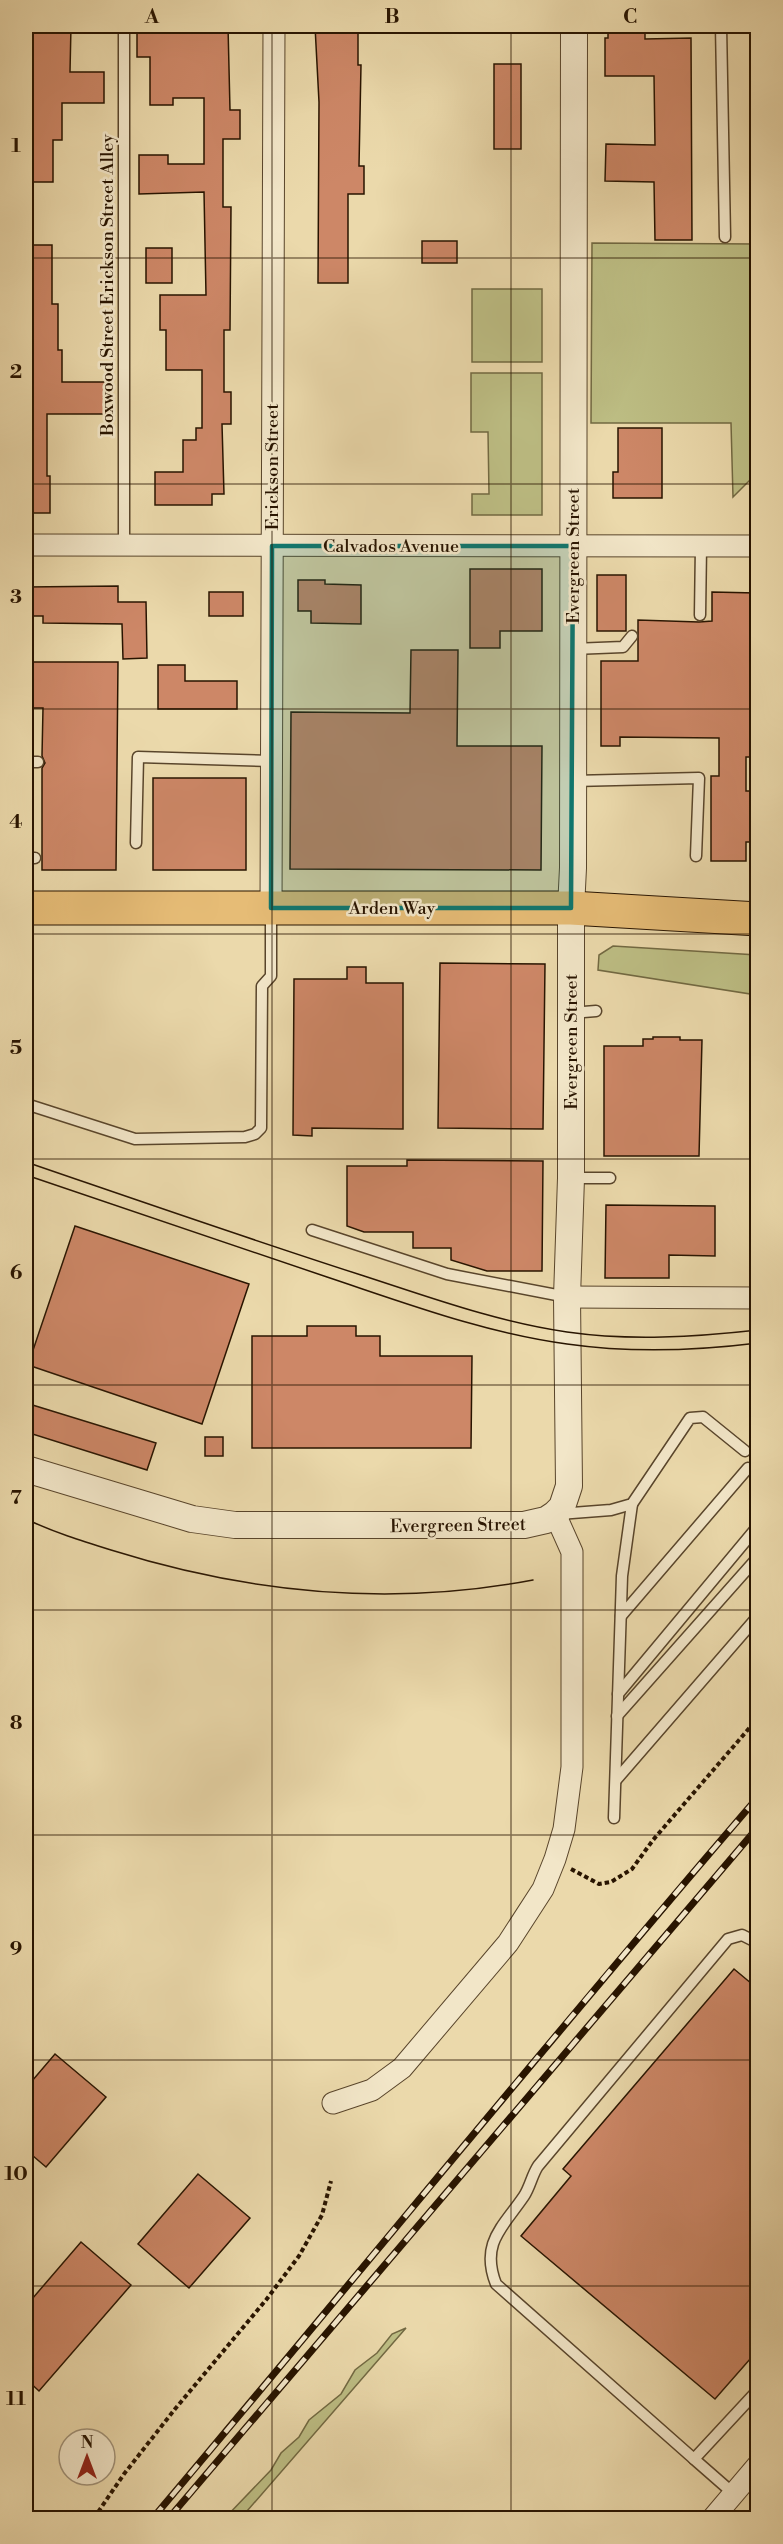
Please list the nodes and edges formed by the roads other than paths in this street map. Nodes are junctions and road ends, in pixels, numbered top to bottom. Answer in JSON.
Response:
{"nodes":[{"id":1,"x":124,"y":26,"type":"edge"},
{"id":2,"x":273,"y":26,"type":"edge"},
{"id":3,"x":574,"y":26,"type":"edge"},
{"id":4,"x":722,"y":26,"type":"edge"},
{"id":5,"x":725,"y":237,"type":"dead end"},
{"id":6,"x":26,"y":545,"type":"edge"},
{"id":7,"x":124,"y":545,"type":"junction"},
{"id":8,"x":272,"y":546,"type":"junction"},
{"id":9,"x":573,"y":546,"type":"junction"},
{"id":10,"x":700,"y":546,"type":"junction"},
{"id":11,"x":758,"y":546,"type":"edge"},
{"id":12,"x":700,"y":615,"type":"dead end"},
{"id":13,"x":632,"y":636,"type":"dead end"},
{"id":14,"x":573,"y":649,"type":"junction"},
{"id":15,"x":271,"y":761,"type":"junction"},
{"id":16,"x":26,"y":762,"type":"edge"},
{"id":17,"x":38,"y":762,"type":"dead end"},
{"id":18,"x":573,"y":781,"type":"junction"},
{"id":19,"x":136,"y":843,"type":"dead end"},
{"id":20,"x":696,"y":856,"type":"dead end"},
{"id":21,"x":26,"y":908,"type":"edge"},
{"id":22,"x":271,"y":908,"type":"junction"},
{"id":23,"x":571,"y":908,"type":"junction"},
{"id":24,"x":758,"y":919,"type":"edge"},
{"id":25,"x":26,"y":1104,"type":"edge"},
{"id":26,"x":571,"y":1178,"type":"junction"},
{"id":27,"x":610,"y":1178,"type":"dead end"},
{"id":28,"x":312,"y":1230,"type":"dead end"},
{"id":29,"x":567,"y":1297,"type":"junction"},
{"id":30,"x":758,"y":1299,"type":"edge"},
{"id":31,"x":745,"y":1451,"type":"dead end"},
{"id":32,"x":748,"y":1468,"type":"dead end"},
{"id":33,"x":26,"y":1469,"type":"edge"},
{"id":34,"x":632,"y":1504,"type":"junction"},
{"id":35,"x":555,"y":1514,"type":"junction"},
{"id":36,"x":758,"y":1526,"type":"edge"},
{"id":37,"x":758,"y":1557,"type":"edge"},
{"id":38,"x":621,"y":1616,"type":"junction"},
{"id":39,"x":758,"y":1616,"type":"edge"},
{"id":40,"x":617,"y":1694,"type":"junction"},
{"id":41,"x":617,"y":1716,"type":"junction"},
{"id":42,"x":616,"y":1780,"type":"junction"},
{"id":43,"x":614,"y":1818,"type":"dead end"},
{"id":44,"x":758,"y":1943,"type":"edge"},
{"id":45,"x":333,"y":2103,"type":"dead end"},
{"id":46,"x":758,"y":2391,"type":"edge"},
{"id":47,"x":694,"y":2459,"type":"junction"},
{"id":48,"x":758,"y":2465,"type":"edge"},
{"id":49,"x":734,"y":2494,"type":"junction"},
{"id":50,"x":713,"y":2518,"type":"edge"}],
"edges":[{"from":1,"to":7,"type":"lane","name":"Boxwood Street Erickson Street Alley"},
{"from":2,"to":8,"type":"street","name":"Erickson Street"},
{"from":3,"to":9,"type":"street","name":"Evergreen Street"},
{"from":4,"to":5,"type":"lane"},
{"from":6,"to":7,"type":"street","name":"Calvados Avenue"},
{"from":7,"to":8,"type":"street","name":"Calvados Avenue"},
{"from":8,"to":9,"type":"street","name":"Calvados Avenue"},
{"from":8,"to":15,"type":"street","name":"Erickson Street"},
{"from":9,"to":10,"type":"street","name":"Calvados Avenue"},
{"from":9,"to":14,"type":"street","name":"Evergreen Street"},
{"from":10,"to":11,"type":"street","name":"Calvados Avenue"},
{"from":10,"to":12,"type":"lane"},
{"from":13,"to":14,"type":"lane"},
{"from":14,"to":18,"type":"street","name":"Evergreen Street"},
{"from":15,"to":19,"type":"lane"},
{"from":15,"to":22,"type":"street","name":"Erickson Street"},
{"from":16,"to":17,"type":"lane"},
{"from":18,"to":20,"type":"lane"},
{"from":18,"to":23,"type":"street","name":"Evergreen Street"},
{"from":21,"to":22,"type":"main road","name":"Arden Way"},
{"from":22,"to":23,"type":"main road","name":"Arden Way"},
{"from":22,"to":25,"type":"lane"},
{"from":23,"to":24,"type":"main road","name":"Arden Way"},
{"from":23,"to":26,"type":"street","name":"Evergreen Street"},
{"from":26,"to":27,"type":"lane"},
{"from":26,"to":29,"type":"street","name":"Evergreen Street"},
{"from":28,"to":29,"type":"lane"},
{"from":29,"to":30,"type":"street"},
{"from":29,"to":35,"type":"street","name":"Evergreen Street"},
{"from":31,"to":34,"type":"lane"},
{"from":32,"to":38,"type":"lane"},
{"from":33,"to":35,"type":"street","name":"Evergreen Street"},
{"from":34,"to":35,"type":"lane"},
{"from":34,"to":38,"type":"lane"},
{"from":35,"to":45,"type":"street"},
{"from":36,"to":40,"type":"lane"},
{"from":37,"to":41,"type":"lane"},
{"from":38,"to":40,"type":"lane"},
{"from":39,"to":42,"type":"lane"},
{"from":40,"to":41,"type":"lane"},
{"from":41,"to":42,"type":"lane"},
{"from":42,"to":43,"type":"lane"},
{"from":44,"to":47,"type":"lane"},
{"from":46,"to":47,"type":"lane"},
{"from":47,"to":49,"type":"lane"},
{"from":48,"to":49,"type":"street"},
{"from":49,"to":50,"type":"street"}]}
